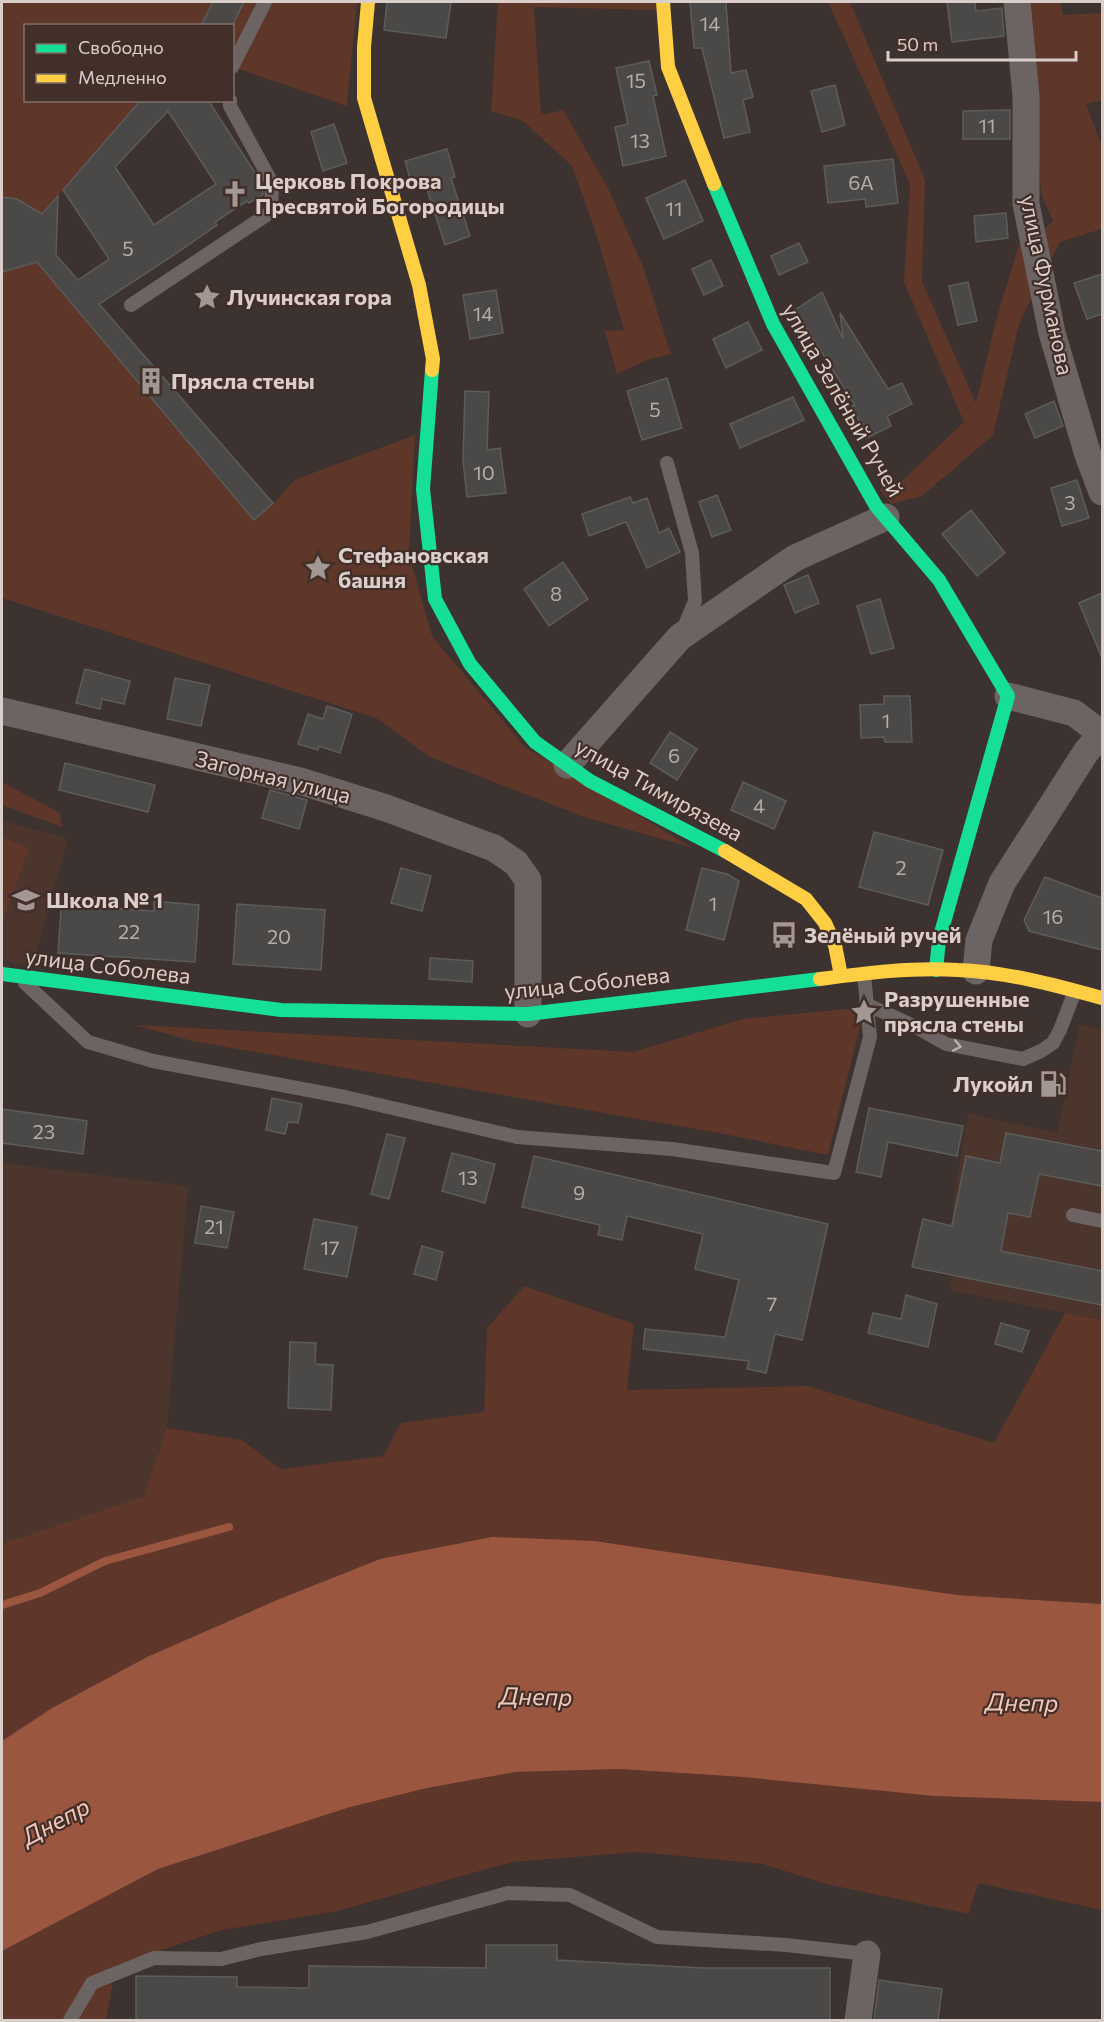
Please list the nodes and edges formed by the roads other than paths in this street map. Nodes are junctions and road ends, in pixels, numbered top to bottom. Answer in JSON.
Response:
{"nodes":[{"id":1,"x":265,"y":2,"type":"edge"},
{"id":2,"x":368,"y":2,"type":"edge"},
{"id":3,"x":663,"y":2,"type":"edge"},
{"id":4,"x":1017,"y":2,"type":"edge"},
{"id":5,"x":234,"y":63,"type":"edge"},
{"id":6,"x":230,"y":102,"type":"edge"},
{"id":7,"x":131,"y":305,"type":"dead end"},
{"id":8,"x":667,"y":463,"type":"dead end"},
{"id":9,"x":1102,"y":492,"type":"edge"},
{"id":10,"x":886,"y":517,"type":"junction"},
{"id":11,"x":680,"y":637,"type":"junction"},
{"id":12,"x":1008,"y":696,"type":"junction"},
{"id":13,"x":2,"y":711,"type":"edge"},
{"id":14,"x":1102,"y":734,"type":"edge"},
{"id":15,"x":567,"y":765,"type":"junction"},
{"id":16,"x":936,"y":970,"type":"junction"},
{"id":17,"x":976,"y":971,"type":"junction"},
{"id":18,"x":863,"y":973,"type":"junction"},
{"id":19,"x":2,"y":974,"type":"edge"},
{"id":20,"x":17,"y":976,"type":"junction"},
{"id":21,"x":841,"y":976,"type":"junction"},
{"id":22,"x":1075,"y":991,"type":"junction"},
{"id":23,"x":1102,"y":998,"type":"edge"},
{"id":24,"x":866,"y":1004,"type":"junction"},
{"id":25,"x":528,"y":1014,"type":"junction"},
{"id":26,"x":1073,"y":1215,"type":"dead end"},
{"id":27,"x":1102,"y":1221,"type":"edge"},
{"id":28,"x":867,"y":1954,"type":"joint"},
{"id":29,"x":70,"y":2020,"type":"edge"},
{"id":30,"x":858,"y":2020,"type":"edge"}],
"edges":[{"from":1,"to":5,"type":"lane"},
{"from":2,"to":15,"type":"street","name":"улица Тимирязева"},
{"from":3,"to":10,"type":"street","name":"улица Зелёный Ручей"},
{"from":4,"to":9,"type":"street","name":"улица Фурманова"},
{"from":6,"to":7,"type":"lane"},
{"from":8,"to":11,"type":"lane"},
{"from":10,"to":11,"type":"street"},
{"from":10,"to":12,"type":"street","name":"улица Зелёный Ручей"},
{"from":11,"to":15,"type":"street"},
{"from":12,"to":14,"type":"street"},
{"from":12,"to":16,"type":"street"},
{"from":13,"to":25,"type":"street","name":"Загорная улица"},
{"from":14,"to":17,"type":"street"},
{"from":15,"to":21,"type":"street","name":"улица Тимирязева"},
{"from":16,"to":17,"type":"street","name":"улица Соболева"},
{"from":16,"to":18,"type":"street","name":"улица Соболева"},
{"from":17,"to":22,"type":"street","name":"улица Соболева"},
{"from":18,"to":21,"type":"street","name":"улица Соболева"},
{"from":18,"to":24,"type":"lane"},
{"from":19,"to":20,"type":"street","name":"улица Соболева"},
{"from":20,"to":24,"type":"lane"},
{"from":20,"to":25,"type":"street","name":"улица Соболева"},
{"from":21,"to":25,"type":"street","name":"улица Соболева"},
{"from":22,"to":23,"type":"street","name":"улица Соболева"},
{"from":24,"to":22,"type":"lane","one_way":true},
{"from":26,"to":27,"type":"lane"},
{"from":28,"to":29,"type":"lane"},
{"from":28,"to":30,"type":"street"}]}
